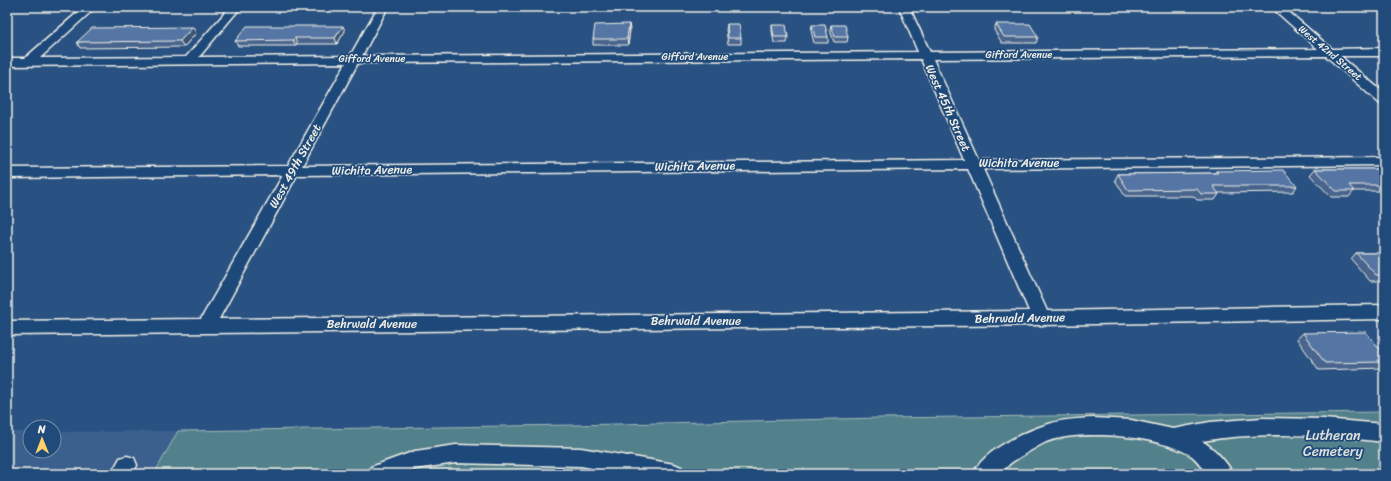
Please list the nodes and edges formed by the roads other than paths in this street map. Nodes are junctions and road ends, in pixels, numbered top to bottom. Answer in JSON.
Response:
{"nodes":[{"id":1,"x":91,"y":7,"type":"edge"},
{"id":2,"x":236,"y":7,"type":"edge"},
{"id":3,"x":383,"y":7,"type":"edge"},
{"id":4,"x":904,"y":7,"type":"edge"},
{"id":5,"x":1276,"y":7,"type":"edge"},
{"id":6,"x":1329,"y":52,"type":"junction"},
{"id":7,"x":1384,"y":52,"type":"edge"},
{"id":8,"x":925,"y":55,"type":"junction"},
{"id":9,"x":354,"y":59,"type":"junction"},
{"id":10,"x":190,"y":60,"type":"junction"},
{"id":11,"x":7,"y":62,"type":"edge"},
{"id":12,"x":28,"y":62,"type":"junction"},
{"id":13,"x":1384,"y":100,"type":"edge"},
{"id":14,"x":1384,"y":161,"type":"edge"},
{"id":15,"x":973,"y":163,"type":"junction"},
{"id":16,"x":293,"y":171,"type":"junction"},
{"id":17,"x":7,"y":172,"type":"edge"},
{"id":18,"x":1384,"y":312,"type":"edge"},
{"id":19,"x":1041,"y":318,"type":"junction"},
{"id":20,"x":207,"y":325,"type":"junction"},
{"id":21,"x":7,"y":328,"type":"edge"},
{"id":22,"x":1384,"y":433,"type":"edge"},
{"id":23,"x":1174,"y":438,"type":"junction"},
{"id":24,"x":378,"y":474,"type":"edge"},
{"id":25,"x":674,"y":474,"type":"edge"},
{"id":26,"x":984,"y":474,"type":"edge"},
{"id":27,"x":1222,"y":474,"type":"edge"}],
"edges":[{"from":1,"to":12,"type":"street"},
{"from":2,"to":10,"type":"street"},
{"from":3,"to":9,"type":"street","name":"West 49th Street"},
{"from":4,"to":8,"type":"street","name":"West 45th Street"},
{"from":5,"to":6,"type":"street","name":"West 42nd Street"},
{"from":6,"to":7,"type":"street","name":"Gifford Avenue"},
{"from":6,"to":8,"type":"street","name":"Gifford Avenue"},
{"from":6,"to":13,"type":"street","name":"West 42nd Street"},
{"from":8,"to":9,"type":"street","name":"Gifford Avenue"},
{"from":8,"to":15,"type":"street","name":"West 45th Street"},
{"from":9,"to":10,"type":"street","name":"Gifford Avenue"},
{"from":9,"to":16,"type":"street","name":"West 49th Street"},
{"from":10,"to":12,"type":"street","name":"Gifford Avenue"},
{"from":11,"to":12,"type":"street","name":"Gifford Avenue"},
{"from":14,"to":15,"type":"street","name":"Wichita Avenue"},
{"from":15,"to":16,"type":"street","name":"Wichita Avenue"},
{"from":15,"to":19,"type":"street","name":"West 45th Street"},
{"from":16,"to":17,"type":"street","name":"Wichita Avenue"},
{"from":16,"to":20,"type":"street","name":"West 49th Street"},
{"from":18,"to":19,"type":"street","name":"Behrwald Avenue"},
{"from":19,"to":20,"type":"street","name":"Behrwald Avenue"},
{"from":20,"to":21,"type":"street","name":"Behrwald Avenue"},
{"from":22,"to":23,"type":"street"},
{"from":23,"to":26,"type":"street"},
{"from":23,"to":27,"type":"street"},
{"from":24,"to":25,"type":"street"}]}
